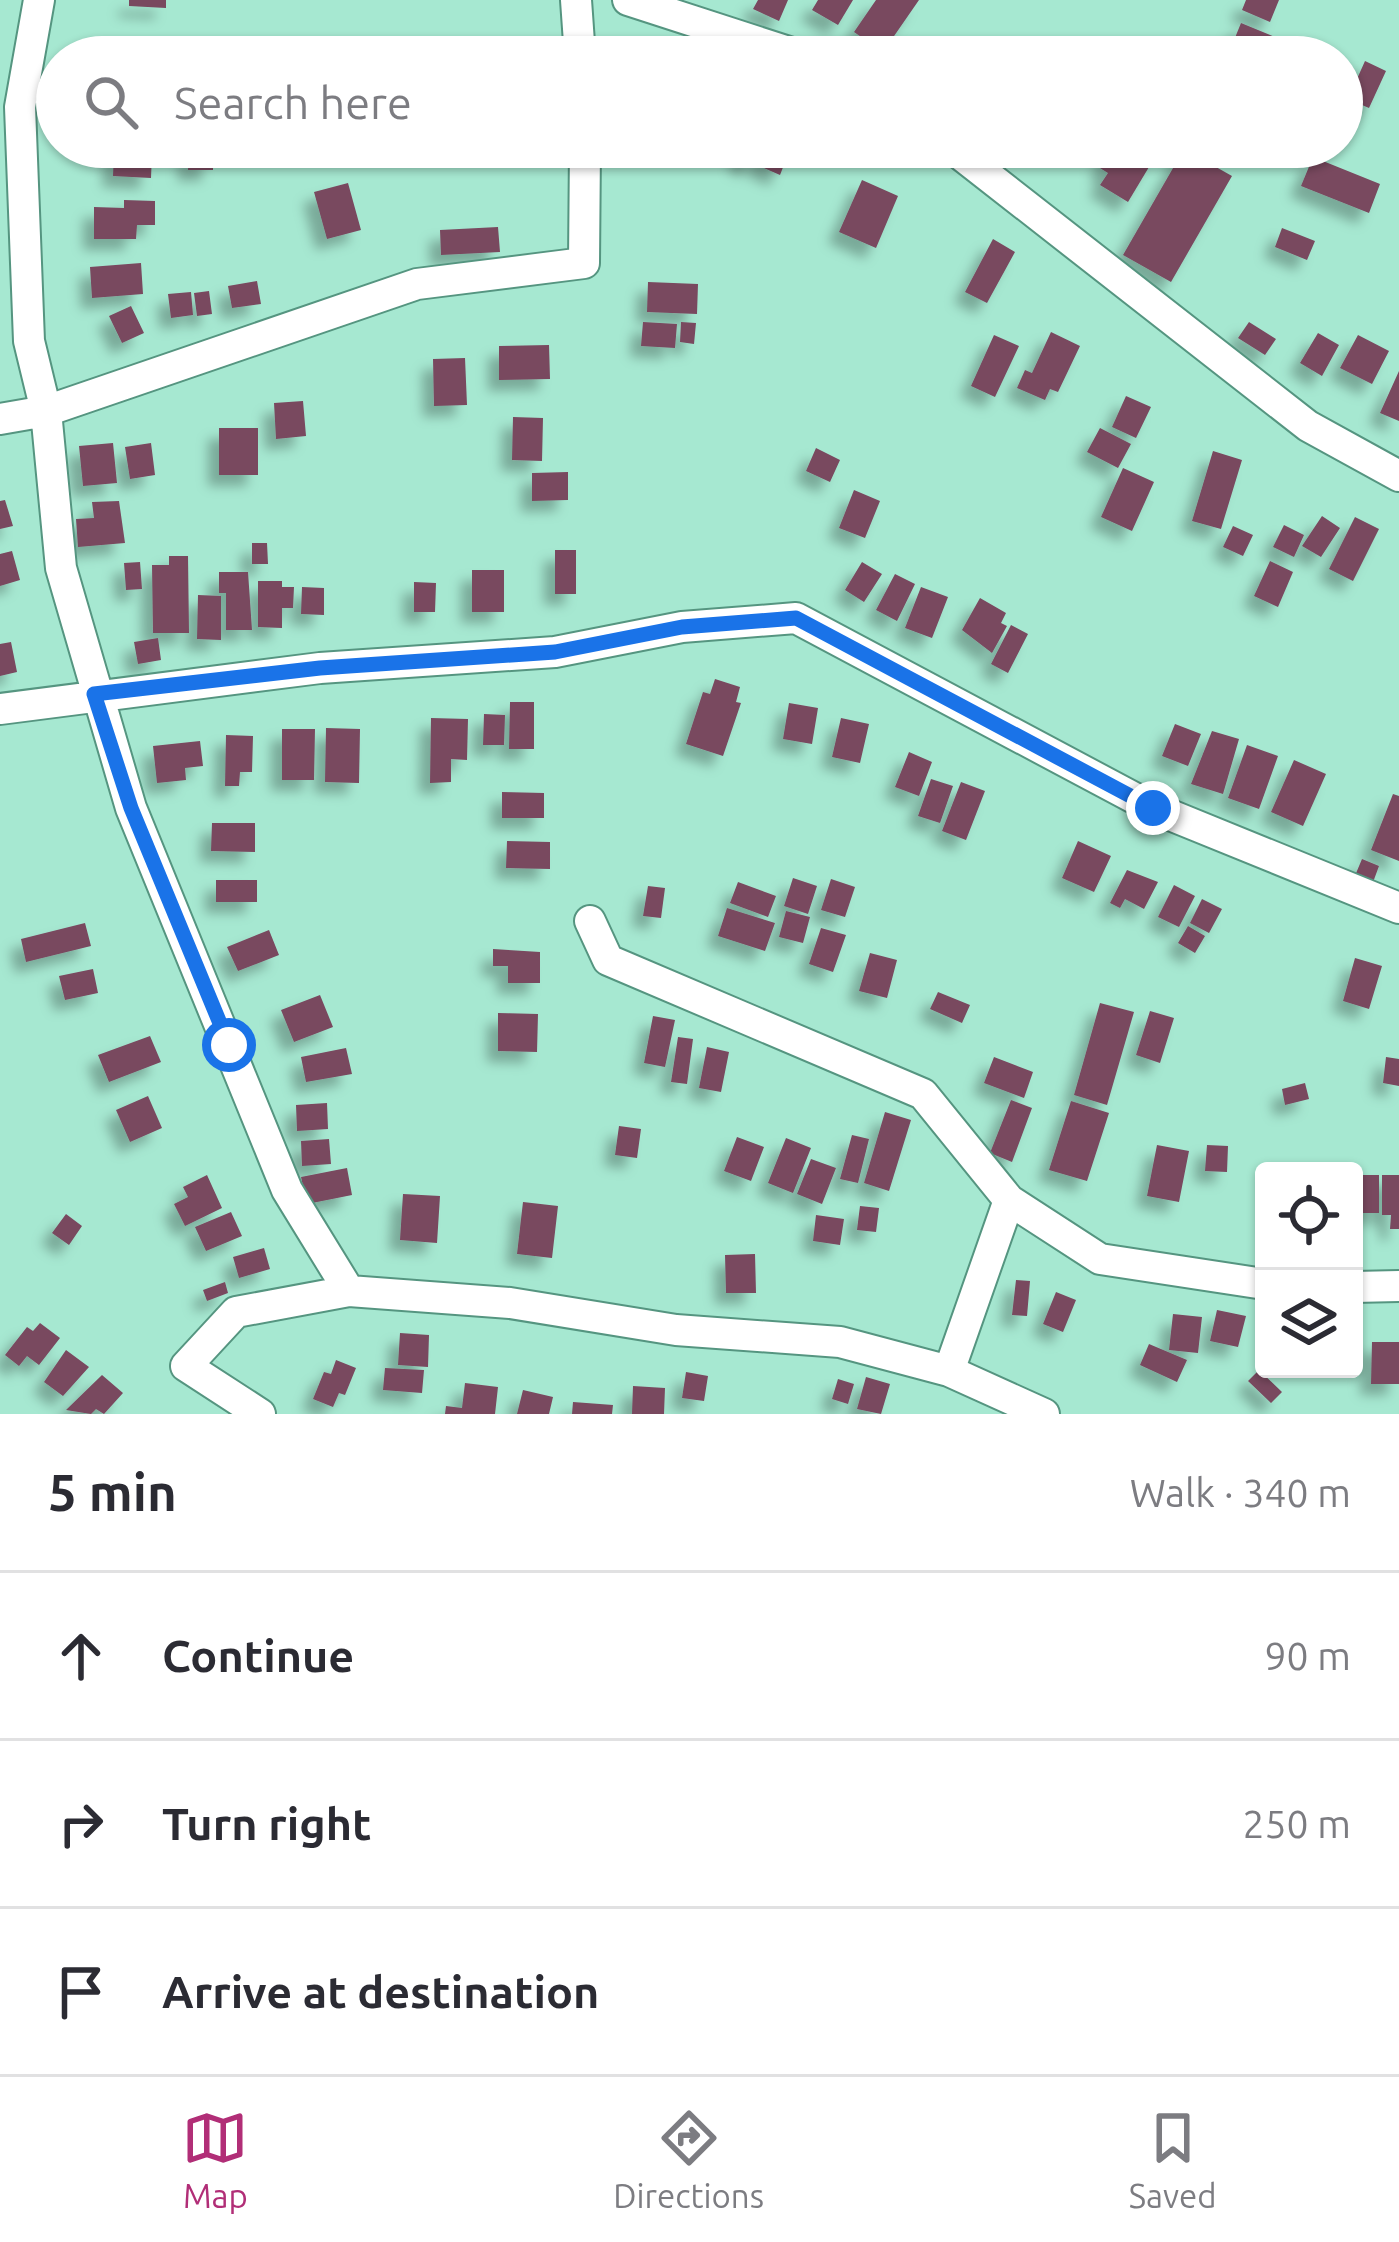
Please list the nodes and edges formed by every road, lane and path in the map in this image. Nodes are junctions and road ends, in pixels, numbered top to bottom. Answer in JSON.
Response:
{"nodes":[{"id":1,"x":39,"y":0,"type":"edge"},
{"id":2,"x":576,"y":0,"type":"edge"},
{"id":3,"x":628,"y":0,"type":"edge"},
{"id":4,"x":579,"y":36,"type":"edge"},
{"id":5,"x":740,"y":36,"type":"edge"},
{"id":6,"x":585,"y":168,"type":"edge"},
{"id":7,"x":978,"y":168,"type":"edge"},
{"id":8,"x":46,"y":411,"type":"junction"},
{"id":9,"x":0,"y":419,"type":"edge"},
{"id":10,"x":1399,"y":476,"type":"edge"},
{"id":11,"x":94,"y":694,"type":"junction"},
{"id":12,"x":0,"y":709,"type":"edge"},
{"id":13,"x":1399,"y":908,"type":"edge"},
{"id":14,"x":590,"y":921,"type":"dead end"},
{"id":15,"x":1009,"y":1200,"type":"junction"},
{"id":16,"x":1255,"y":1283,"type":"edge"},
{"id":17,"x":1399,"y":1286,"type":"edge"},
{"id":18,"x":1363,"y":1287,"type":"edge"},
{"id":19,"x":349,"y":1291,"type":"junction"},
{"id":20,"x":950,"y":1371,"type":"junction"},
{"id":21,"x":260,"y":1414,"type":"edge"},
{"id":22,"x":1044,"y":1414,"type":"edge"}],
"edges":[{"from":1,"to":8,"type":"street"},
{"from":2,"to":4,"type":"street"},
{"from":3,"to":5,"type":"street"},
{"from":6,"to":8,"type":"street"},
{"from":7,"to":10,"type":"street"},
{"from":8,"to":9,"type":"street"},
{"from":8,"to":11,"type":"street"},
{"from":11,"to":12,"type":"street"},
{"from":11,"to":13,"type":"street"},
{"from":11,"to":19,"type":"street"},
{"from":14,"to":15,"type":"street"},
{"from":15,"to":16,"type":"street"},
{"from":15,"to":20,"type":"street"},
{"from":17,"to":18,"type":"street"},
{"from":19,"to":20,"type":"street"},
{"from":19,"to":21,"type":"street"},
{"from":20,"to":22,"type":"street"}]}
